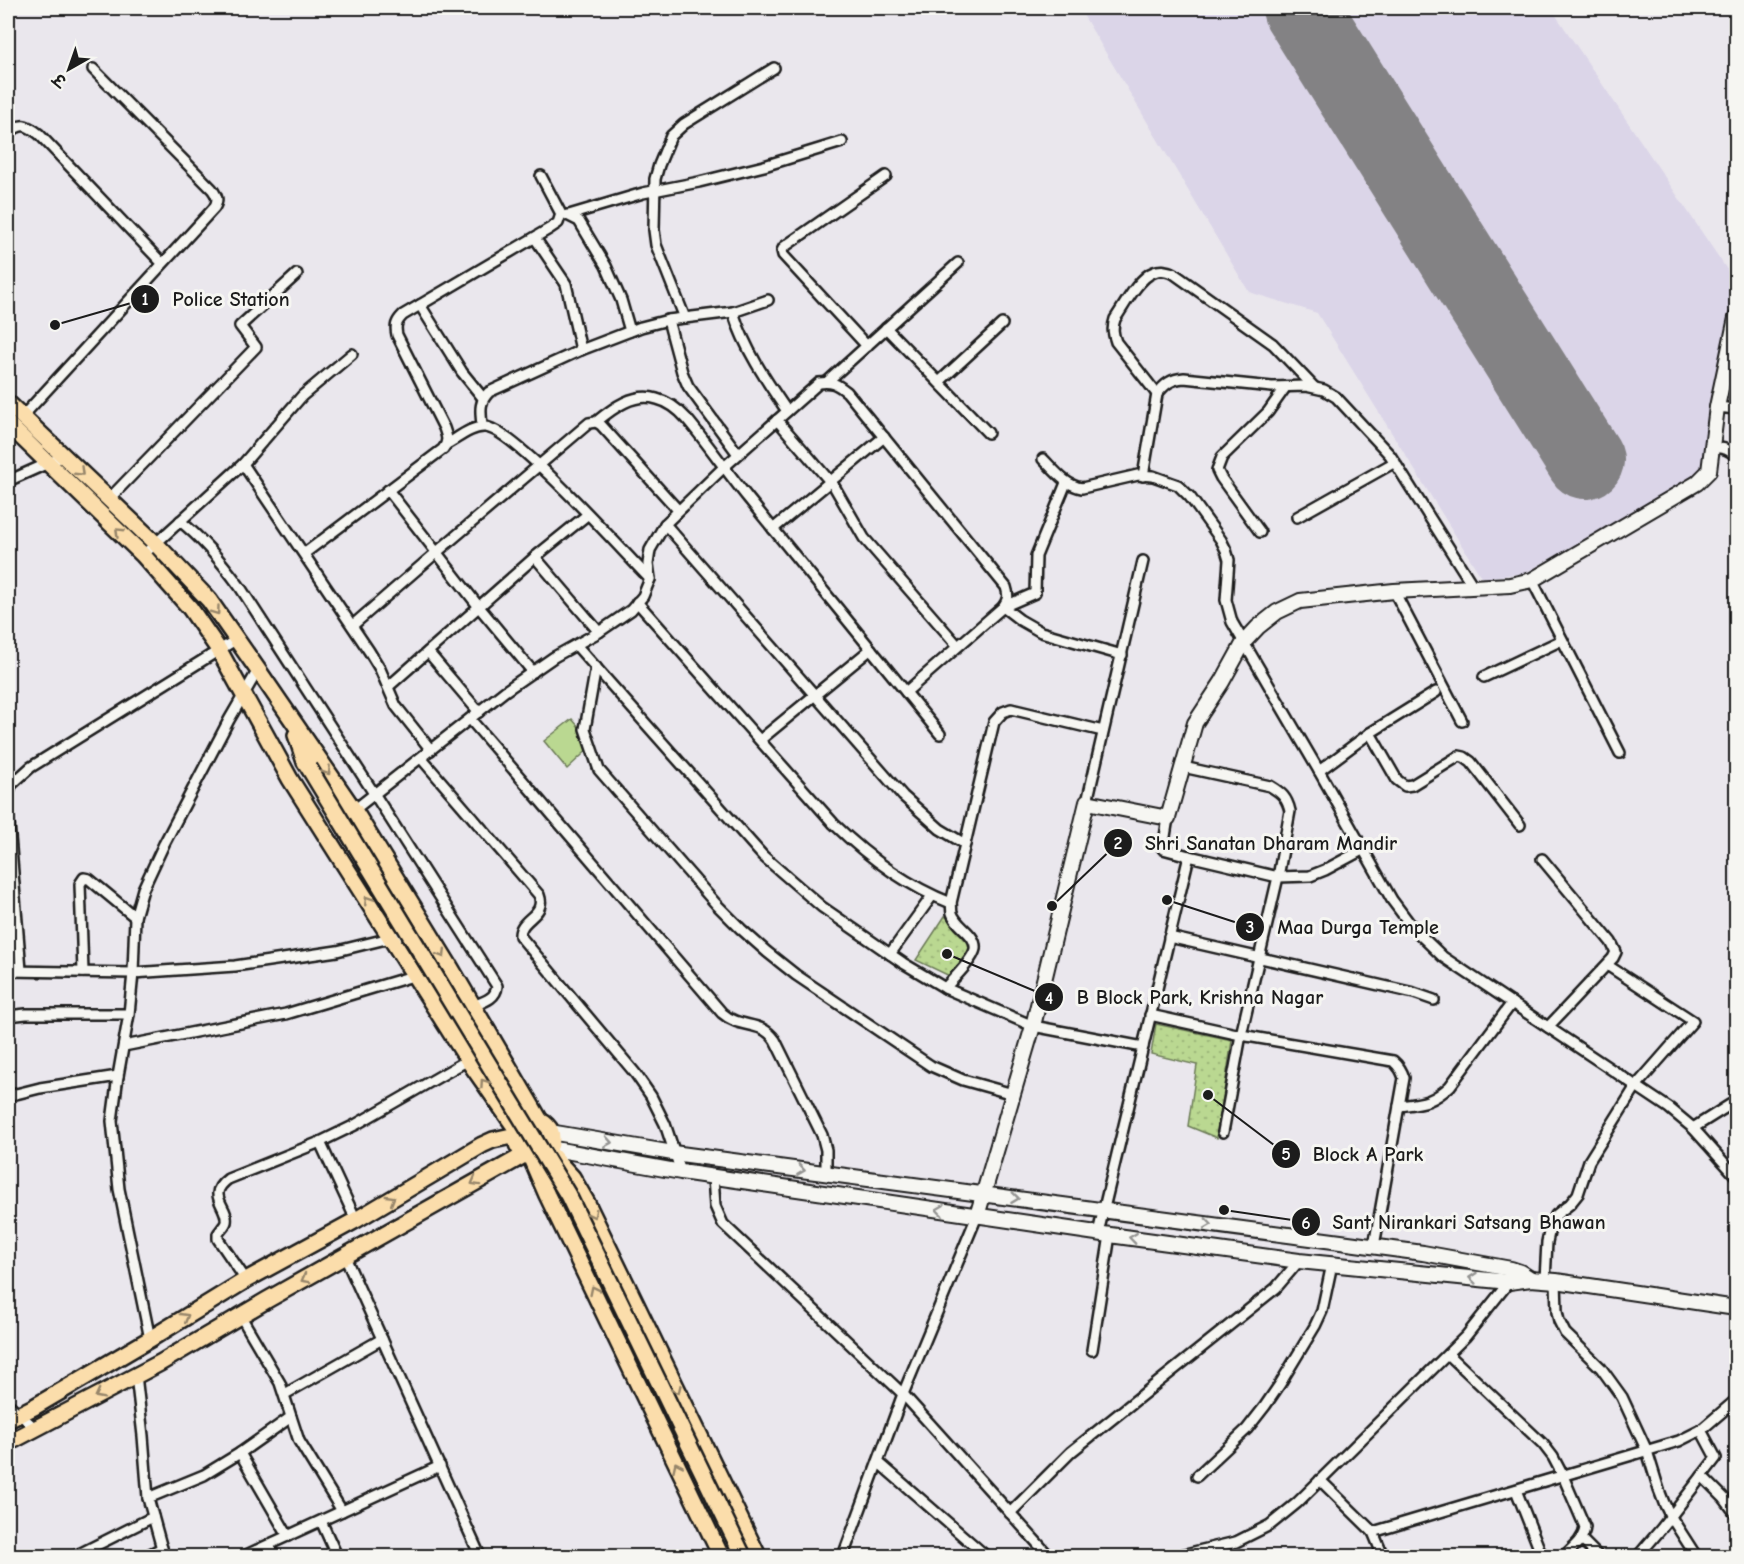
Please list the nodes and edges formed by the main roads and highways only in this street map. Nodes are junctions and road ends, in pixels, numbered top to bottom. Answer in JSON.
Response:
{"nodes":[{"id":1,"x":1737,"y":318,"type":"edge"},
{"id":2,"x":1735,"y":334,"type":"edge"},
{"id":3,"x":8,"y":402,"type":"edge"},
{"id":4,"x":8,"y":424,"type":"edge"},
{"id":5,"x":291,"y":718,"type":"junction"},
{"id":6,"x":267,"y":738,"type":"junction"},
{"id":7,"x":307,"y":765,"type":"junction"},
{"id":8,"x":517,"y":1133,"type":"junction"},
{"id":9,"x":547,"y":1138,"type":"junction"},
{"id":10,"x":528,"y":1155,"type":"junction"},
{"id":11,"x":983,"y":1194,"type":"junction"},
{"id":12,"x":977,"y":1216,"type":"junction"},
{"id":13,"x":1544,"y":1280,"type":"junction"},
{"id":14,"x":1737,"y":1308,"type":"edge"},
{"id":15,"x":14,"y":1417,"type":"edge"},
{"id":16,"x":8,"y":1443,"type":"edge"},
{"id":17,"x":718,"y":1475,"type":"junction"},
{"id":18,"x":690,"y":1492,"type":"junction"},
{"id":19,"x":721,"y":1557,"type":"edge"},
{"id":20,"x":743,"y":1557,"type":"edge"},
{"id":21,"x":758,"y":1557,"type":"edge"}],
"edges":[{"from":1,"to":2,"type":"main road"},
{"from":2,"to":11,"type":"main road"},
{"from":3,"to":5,"type":"main road","one_way":true},
{"from":6,"to":4,"type":"main road","one_way":true},
{"from":5,"to":7,"type":"main road"},
{"from":5,"to":9,"type":"main road","one_way":true},
{"from":6,"to":7,"type":"main road"},
{"from":8,"to":6,"type":"main road","one_way":true},
{"from":7,"to":20,"type":"main road","bridge":true},
{"from":8,"to":9,"type":"main road"},
{"from":8,"to":10,"type":"main road"},
{"from":15,"to":8,"type":"main road","one_way":true},
{"from":9,"to":10,"type":"main road"},
{"from":9,"to":11,"type":"main road","one_way":true},
{"from":12,"to":9,"type":"main road","one_way":true},
{"from":9,"to":17,"type":"main road","one_way":true},
{"from":10,"to":16,"type":"main road","one_way":true},
{"from":18,"to":10,"type":"main road","one_way":true},
{"from":11,"to":12,"type":"main road"},
{"from":11,"to":13,"type":"main road","one_way":true},
{"from":13,"to":12,"type":"main road","one_way":true},
{"from":13,"to":14,"type":"main road"},
{"from":17,"to":18,"type":"main road"},
{"from":17,"to":21,"type":"main road"},
{"from":18,"to":19,"type":"main road"}]}
